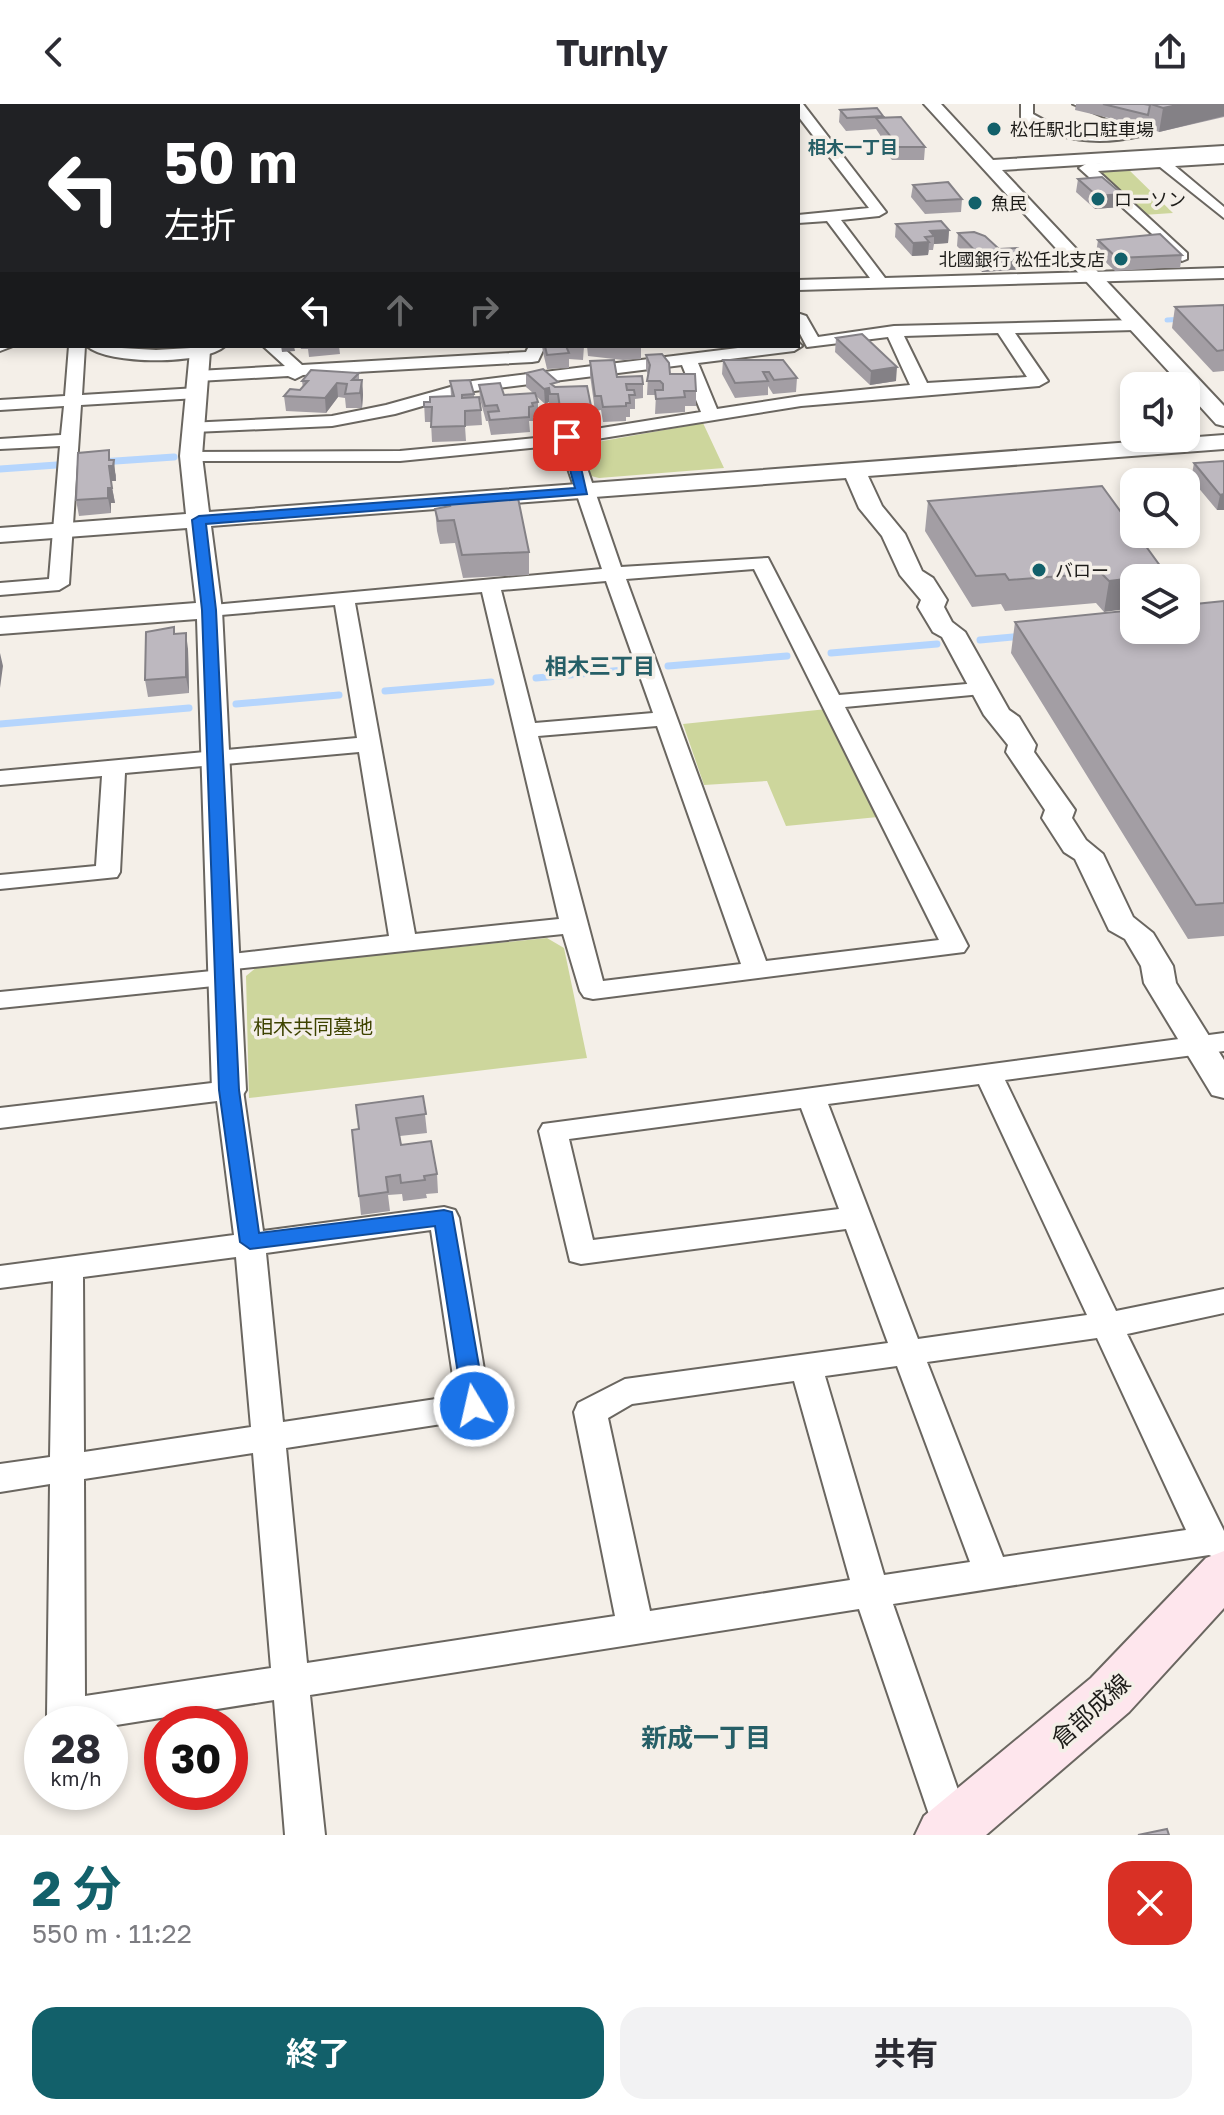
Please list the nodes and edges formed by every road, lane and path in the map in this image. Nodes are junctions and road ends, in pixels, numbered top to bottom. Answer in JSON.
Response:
{"nodes":[{"id":1,"x":932,"y":104,"type":"edge"},
{"id":2,"x":1046,"y":104,"type":"edge"},
{"id":3,"x":1079,"y":104,"type":"edge"},
{"id":4,"x":1028,"y":105,"type":"edge"},
{"id":5,"x":800,"y":110,"type":"edge"},
{"id":6,"x":1224,"y":151,"type":"edge"},
{"id":7,"x":1224,"y":159,"type":"edge"},
{"id":8,"x":1163,"y":163,"type":"junction"},
{"id":9,"x":992,"y":165,"type":"junction"},
{"id":10,"x":1224,"y":214,"type":"edge"},
{"id":11,"x":831,"y":216,"type":"junction"},
{"id":12,"x":800,"y":219,"type":"edge"},
{"id":13,"x":1224,"y":273,"type":"edge"},
{"id":14,"x":1202,"y":274,"type":"junction"},
{"id":15,"x":1093,"y":279,"type":"junction"},
{"id":16,"x":881,"y":283,"type":"junction"},
{"id":17,"x":800,"y":285,"type":"edge"},
{"id":18,"x":1135,"y":325,"type":"junction"},
{"id":19,"x":1003,"y":328,"type":"junction"},
{"id":20,"x":894,"y":331,"type":"junction"},
{"id":21,"x":802,"y":345,"type":"edge"},
{"id":22,"x":77,"y":348,"type":"edge"},
{"id":23,"x":103,"y":348,"type":"edge"},
{"id":24,"x":208,"y":348,"type":"edge"},
{"id":25,"x":274,"y":348,"type":"edge"},
{"id":26,"x":393,"y":348,"type":"edge"},
{"id":27,"x":768,"y":348,"type":"edge"},
{"id":28,"x":535,"y":352,"type":"edge"},
{"id":29,"x":679,"y":356,"type":"edge"},
{"id":30,"x":406,"y":367,"type":"junction"},
{"id":31,"x":295,"y":374,"type":"junction"},
{"id":32,"x":540,"y":377,"type":"junction"},
{"id":33,"x":197,"y":385,"type":"junction"},
{"id":34,"x":921,"y":389,"type":"junction"},
{"id":35,"x":442,"y":395,"type":"junction"},
{"id":36,"x":73,"y":399,"type":"junction"},
{"id":37,"x":0,"y":405,"type":"edge"},
{"id":38,"x":711,"y":415,"type":"junction"},
{"id":39,"x":1224,"y":419,"type":"edge"},
{"id":40,"x":194,"y":427,"type":"junction"},
{"id":41,"x":567,"y":437,"type":"junction"},
{"id":42,"x":1224,"y":442,"type":"edge"},
{"id":43,"x":0,"y":444,"type":"edge"},
{"id":44,"x":69,"y":456,"type":"junction"},
{"id":45,"x":191,"y":456,"type":"junction"},
{"id":46,"x":853,"y":469,"type":"junction"},
{"id":47,"x":583,"y":492,"type":"junction"},
{"id":48,"x":199,"y":520,"type":"junction"},
{"id":49,"x":64,"y":530,"type":"junction"},
{"id":50,"x":0,"y":535,"type":"edge"},
{"id":51,"x":614,"y":574,"type":"junction"},
{"id":52,"x":490,"y":585,"type":"junction"},
{"id":53,"x":0,"y":589,"type":"edge"},
{"id":54,"x":344,"y":597,"type":"junction"},
{"id":55,"x":209,"y":610,"type":"junction"},
{"id":56,"x":0,"y":626,"type":"edge"},
{"id":57,"x":982,"y":687,"type":"junction"},
{"id":58,"x":833,"y":702,"type":"junction"},
{"id":59,"x":663,"y":719,"type":"junction"},
{"id":60,"x":526,"y":730,"type":"junction"},
{"id":61,"x":371,"y":744,"type":"junction"},
{"id":62,"x":214,"y":759,"type":"junction"},
{"id":63,"x":114,"y":768,"type":"junction"},
{"id":64,"x":0,"y":778,"type":"edge"},
{"id":65,"x":0,"y":882,"type":"edge"},
{"id":66,"x":573,"y":925,"type":"junction"},
{"id":67,"x":403,"y":941,"type":"junction"},
{"id":68,"x":224,"y":970,"type":"junction"},
{"id":69,"x":757,"y":972,"type":"junction"},
{"id":70,"x":0,"y":1000,"type":"edge"},
{"id":71,"x":1211,"y":1043,"type":"edge"},
{"id":72,"x":988,"y":1074,"type":"junction"},
{"id":73,"x":1224,"y":1087,"type":"edge"},
{"id":74,"x":229,"y":1090,"type":"junction"},
{"id":75,"x":812,"y":1099,"type":"junction"},
{"id":76,"x":0,"y":1118,"type":"edge"},
{"id":77,"x":856,"y":1217,"type":"junction"},
{"id":78,"x":250,"y":1242,"type":"junction"},
{"id":79,"x":68,"y":1267,"type":"junction"},
{"id":80,"x":0,"y":1277,"type":"edge"},
{"id":81,"x":1224,"y":1301,"type":"edge"},
{"id":82,"x":1106,"y":1325,"type":"junction"},
{"id":83,"x":907,"y":1353,"type":"junction"},
{"id":84,"x":806,"y":1367,"type":"junction"},
{"id":85,"x":269,"y":1440,"type":"junction"},
{"id":86,"x":65,"y":1469,"type":"junction"},
{"id":87,"x":0,"y":1478,"type":"edge"},
{"id":88,"x":1219,"y":1553,"type":"edge"},
{"id":89,"x":991,"y":1572,"type":"junction"},
{"id":90,"x":871,"y":1592,"type":"junction"},
{"id":91,"x":636,"y":1630,"type":"junction"},
{"id":92,"x":290,"y":1681,"type":"junction"},
{"id":93,"x":948,"y":1833,"type":"edge"},
{"id":94,"x":305,"y":1835,"type":"edge"}],
"edges":[{"from":1,"to":9,"type":"street"},
{"from":2,"to":4,"type":"street"},
{"from":3,"to":4,"type":"street"},
{"from":5,"to":11,"type":"street"},
{"from":6,"to":9,"type":"street"},
{"from":7,"to":8,"type":"street"},
{"from":8,"to":10,"type":"street"},
{"from":8,"to":14,"type":"street"},
{"from":9,"to":15,"type":"street"},
{"from":11,"to":12,"type":"street"},
{"from":11,"to":16,"type":"street"},
{"from":13,"to":14,"type":"street"},
{"from":14,"to":15,"type":"street"},
{"from":15,"to":16,"type":"street"},
{"from":15,"to":18,"type":"street"},
{"from":16,"to":17,"type":"street"},
{"from":18,"to":19,"type":"street"},
{"from":18,"to":39,"type":"street"},
{"from":19,"to":20,"type":"street"},
{"from":19,"to":34,"type":"street"},
{"from":20,"to":21,"type":"street"},
{"from":20,"to":34,"type":"street"},
{"from":22,"to":36,"type":"street"},
{"from":23,"to":24,"type":"street"},
{"from":24,"to":33,"type":"street"},
{"from":25,"to":31,"type":"street"},
{"from":26,"to":30,"type":"street"},
{"from":27,"to":29,"type":"street"},
{"from":28,"to":30,"type":"street"},
{"from":28,"to":32,"type":"street"},
{"from":29,"to":32,"type":"street"},
{"from":29,"to":38,"type":"street"},
{"from":30,"to":31,"type":"street"},
{"from":30,"to":35,"type":"street"},
{"from":31,"to":33,"type":"street"},
{"from":32,"to":35,"type":"street"},
{"from":33,"to":36,"type":"street"},
{"from":33,"to":40,"type":"street"},
{"from":34,"to":38,"type":"street"},
{"from":35,"to":40,"type":"street"},
{"from":36,"to":37,"type":"street"},
{"from":36,"to":44,"type":"street"},
{"from":38,"to":41,"type":"street"},
{"from":40,"to":45,"type":"street"},
{"from":41,"to":45,"type":"street"},
{"from":41,"to":47,"type":"street"},
{"from":42,"to":46,"type":"street"},
{"from":43,"to":44,"type":"street"},
{"from":44,"to":49,"type":"street"},
{"from":45,"to":48,"type":"street"},
{"from":46,"to":47,"type":"street"},
{"from":46,"to":57,"type":"street"},
{"from":47,"to":48,"type":"street"},
{"from":47,"to":51,"type":"street"},
{"from":48,"to":49,"type":"street"},
{"from":48,"to":55,"type":"street"},
{"from":49,"to":50,"type":"street"},
{"from":49,"to":53,"type":"street"},
{"from":51,"to":52,"type":"street"},
{"from":51,"to":58,"type":"street"},
{"from":51,"to":59,"type":"street"},
{"from":52,"to":54,"type":"street"},
{"from":52,"to":60,"type":"street"},
{"from":54,"to":55,"type":"street"},
{"from":54,"to":61,"type":"street"},
{"from":55,"to":56,"type":"street"},
{"from":55,"to":62,"type":"street"},
{"from":57,"to":58,"type":"street"},
{"from":57,"to":71,"type":"street"},
{"from":58,"to":69,"type":"street"},
{"from":59,"to":60,"type":"street"},
{"from":59,"to":69,"type":"street"},
{"from":60,"to":66,"type":"street"},
{"from":61,"to":62,"type":"street"},
{"from":61,"to":67,"type":"street"},
{"from":62,"to":63,"type":"street"},
{"from":62,"to":68,"type":"street"},
{"from":63,"to":64,"type":"street"},
{"from":63,"to":65,"type":"street"},
{"from":66,"to":67,"type":"street"},
{"from":66,"to":69,"type":"street"},
{"from":67,"to":68,"type":"street"},
{"from":68,"to":70,"type":"street"},
{"from":68,"to":74,"type":"street"},
{"from":71,"to":72,"type":"street"},
{"from":71,"to":73,"type":"street"},
{"from":72,"to":75,"type":"street"},
{"from":72,"to":82,"type":"street"},
{"from":74,"to":76,"type":"street"},
{"from":74,"to":78,"type":"street"},
{"from":75,"to":77,"type":"street"},
{"from":75,"to":77,"type":"street"},
{"from":77,"to":83,"type":"street"},
{"from":78,"to":79,"type":"street"},
{"from":78,"to":85,"type":"street"},
{"from":78,"to":85,"type":"street"},
{"from":79,"to":80,"type":"street"},
{"from":79,"to":86,"type":"street"},
{"from":81,"to":82,"type":"street"},
{"from":82,"to":83,"type":"street"},
{"from":82,"to":88,"type":"street"},
{"from":83,"to":84,"type":"street"},
{"from":83,"to":89,"type":"street"},
{"from":84,"to":90,"type":"street"},
{"from":84,"to":91,"type":"street"},
{"from":85,"to":86,"type":"street"},
{"from":85,"to":92,"type":"street"},
{"from":86,"to":87,"type":"street"},
{"from":86,"to":92,"type":"street"},
{"from":88,"to":89,"type":"street"},
{"from":88,"to":93,"type":"main road","name":"倉部成線"},
{"from":89,"to":90,"type":"street"},
{"from":90,"to":91,"type":"street"},
{"from":90,"to":93,"type":"street"},
{"from":91,"to":92,"type":"street"},
{"from":92,"to":94,"type":"street"}]}
